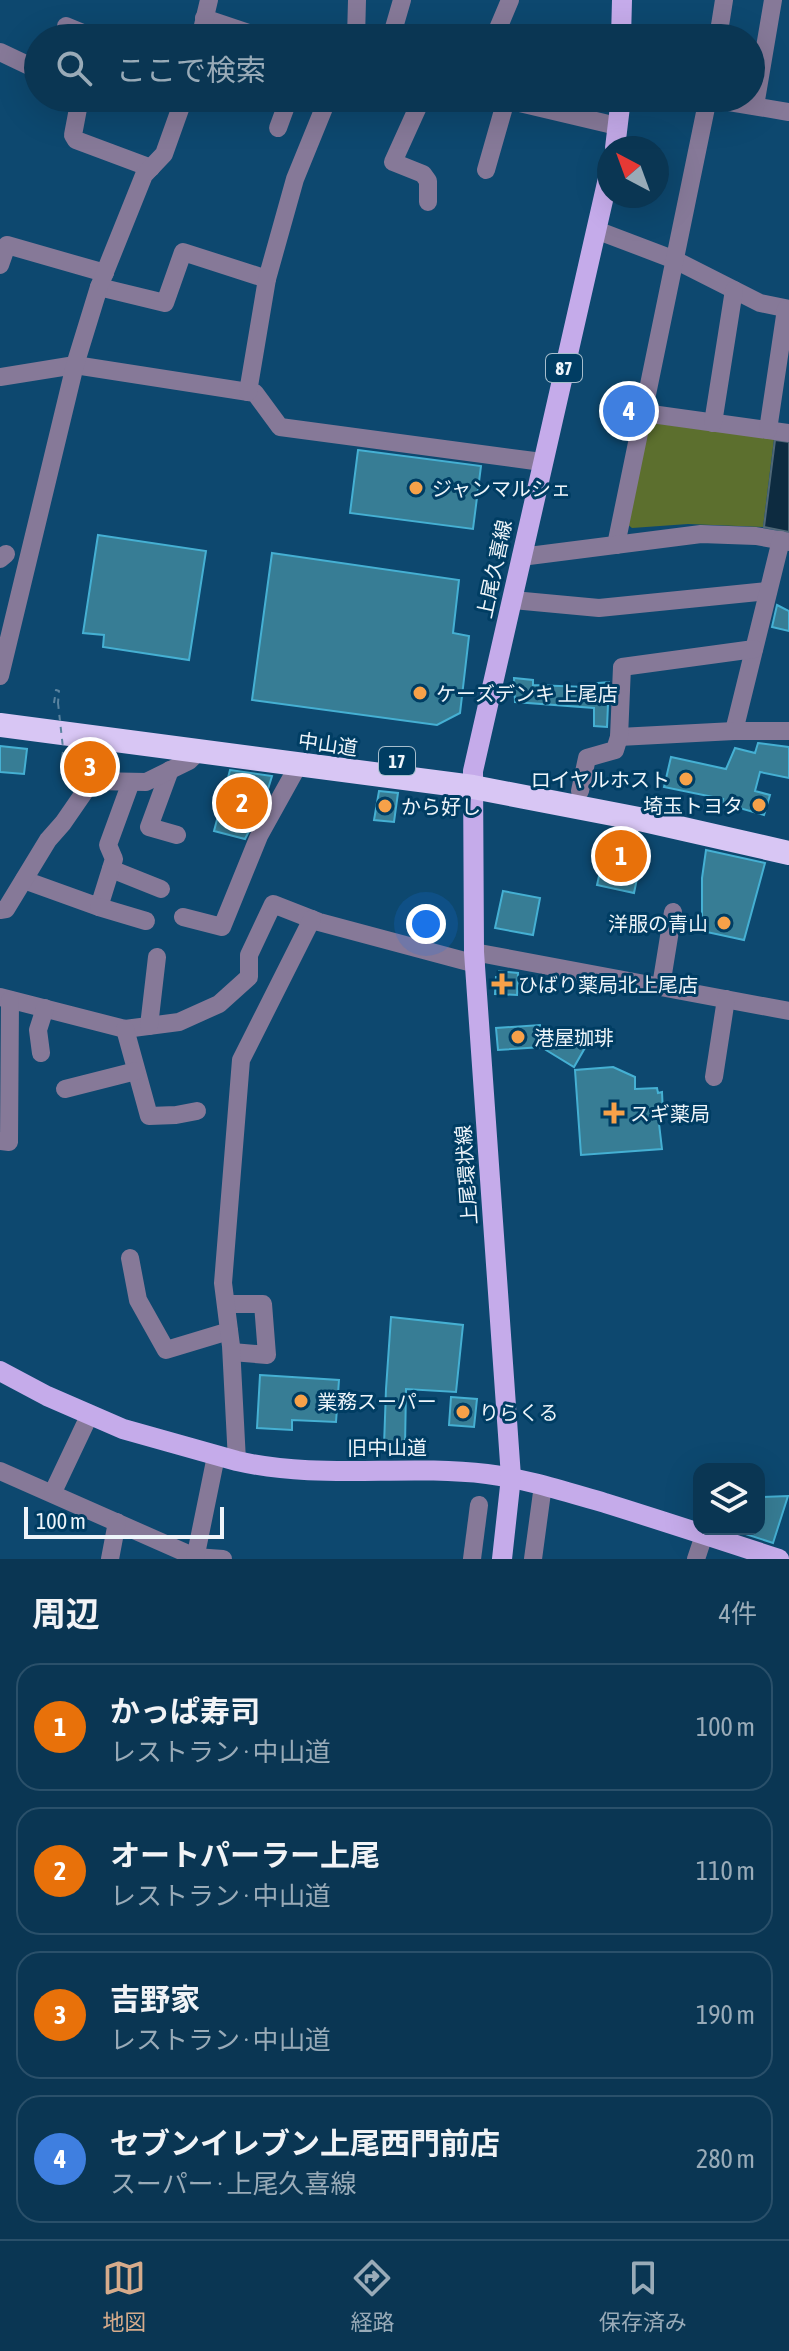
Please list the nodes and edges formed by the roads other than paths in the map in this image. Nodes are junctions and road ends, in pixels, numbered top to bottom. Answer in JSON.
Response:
{"nodes":[{"id":1,"x":357,"y":0,"type":"edge"},
{"id":2,"x":402,"y":0,"type":"edge"},
{"id":3,"x":510,"y":0,"type":"edge"},
{"id":4,"x":622,"y":0,"type":"edge"},
{"id":5,"x":724,"y":0,"type":"edge"},
{"id":6,"x":206,"y":9,"type":"edge"},
{"id":7,"x":771,"y":9,"type":"edge"},
{"id":8,"x":235,"y":24,"type":"edge"},
{"id":9,"x":356,"y":24,"type":"edge"},
{"id":10,"x":395,"y":24,"type":"edge"},
{"id":11,"x":500,"y":24,"type":"edge"},
{"id":12,"x":621,"y":24,"type":"edge"},
{"id":13,"x":720,"y":24,"type":"edge"},
{"id":14,"x":789,"y":24,"type":"edge"},
{"id":15,"x":765,"y":45,"type":"edge"},
{"id":16,"x":0,"y":52,"type":"edge"},
{"id":17,"x":24,"y":63,"type":"edge"},
{"id":18,"x":765,"y":108,"type":"edge"},
{"id":19,"x":77,"y":112,"type":"edge"},
{"id":20,"x":179,"y":112,"type":"edge"},
{"id":21,"x":284,"y":112,"type":"edge"},
{"id":22,"x":322,"y":112,"type":"edge"},
{"id":23,"x":416,"y":112,"type":"edge"},
{"id":24,"x":500,"y":112,"type":"edge"},
{"id":25,"x":558,"y":112,"type":"edge"},
{"id":26,"x":619,"y":112,"type":"edge"},
{"id":27,"x":704,"y":112,"type":"edge"},
{"id":28,"x":789,"y":112,"type":"edge"},
{"id":29,"x":617,"y":126,"type":"junction"},
{"id":30,"x":278,"y":128,"type":"dead end"},
{"id":31,"x":616,"y":136,"type":"edge"},
{"id":32,"x":151,"y":168,"type":"junction"},
{"id":33,"x":486,"y":170,"type":"dead end"},
{"id":34,"x":428,"y":202,"type":"dead end"},
{"id":35,"x":601,"y":208,"type":"edge"},
{"id":36,"x":596,"y":230,"type":"junction"},
{"id":37,"x":675,"y":260,"type":"junction"},
{"id":38,"x":0,"y":265,"type":"edge"},
{"id":39,"x":267,"y":279,"type":"junction"},
{"id":40,"x":102,"y":280,"type":"junction"},
{"id":41,"x":734,"y":290,"type":"junction"},
{"id":42,"x":787,"y":309,"type":"edge"},
{"id":43,"x":76,"y":361,"type":"junction"},
{"id":44,"x":0,"y":366,"type":"edge"},
{"id":45,"x":0,"y":377,"type":"edge"},
{"id":46,"x":248,"y":392,"type":"junction"},
{"id":47,"x":644,"y":413,"type":"junction"},
{"id":48,"x":713,"y":423,"type":"junction"},
{"id":49,"x":768,"y":430,"type":"junction"},
{"id":50,"x":789,"y":433,"type":"edge"},
{"id":51,"x":542,"y":462,"type":"junction"},
{"id":52,"x":785,"y":541,"type":"edge"},
{"id":53,"x":616,"y":545,"type":"junction"},
{"id":54,"x":517,"y":575,"type":"junction"},
{"id":55,"x":768,"y":591,"type":"junction"},
{"id":56,"x":8,"y":609,"type":"edge"},
{"id":57,"x":754,"y":649,"type":"junction"},
{"id":58,"x":0,"y":676,"type":"edge"},
{"id":59,"x":0,"y":711,"type":"edge"},
{"id":60,"x":0,"y":725,"type":"edge"},
{"id":61,"x":734,"y":731,"type":"junction"},
{"id":62,"x":789,"y":731,"type":"edge"},
{"id":63,"x":619,"y":737,"type":"junction"},
{"id":64,"x":199,"y":751,"type":"junction"},
{"id":65,"x":299,"y":764,"type":"junction"},
{"id":66,"x":170,"y":770,"type":"junction"},
{"id":67,"x":473,"y":779,"type":"junction"},
{"id":68,"x":131,"y":782,"type":"junction"},
{"id":69,"x":580,"y":791,"type":"junction"},
{"id":70,"x":177,"y":835,"type":"dead end"},
{"id":71,"x":789,"y":837,"type":"edge"},
{"id":72,"x":789,"y":853,"type":"edge"},
{"id":73,"x":111,"y":869,"type":"junction"},
{"id":74,"x":24,"y":880,"type":"junction"},
{"id":75,"x":161,"y":889,"type":"dead end"},
{"id":76,"x":99,"y":907,"type":"junction"},
{"id":77,"x":0,"y":910,"type":"edge"},
{"id":78,"x":673,"y":912,"type":"dead end"},
{"id":79,"x":183,"y":917,"type":"dead end"},
{"id":80,"x":312,"y":919,"type":"junction"},
{"id":81,"x":146,"y":921,"type":"dead end"},
{"id":82,"x":157,"y":957,"type":"dead end"},
{"id":83,"x":475,"y":958,"type":"junction"},
{"id":84,"x":661,"y":986,"type":"junction"},
{"id":85,"x":5,"y":998,"type":"edge"},
{"id":86,"x":726,"y":999,"type":"junction"},
{"id":87,"x":45,"y":1008,"type":"junction"},
{"id":88,"x":789,"y":1011,"type":"edge"},
{"id":89,"x":149,"y":1026,"type":"junction"},
{"id":90,"x":125,"y":1029,"type":"junction"},
{"id":91,"x":41,"y":1053,"type":"dead end"},
{"id":92,"x":136,"y":1071,"type":"junction"},
{"id":93,"x":714,"y":1077,"type":"dead end"},
{"id":94,"x":65,"y":1089,"type":"dead end"},
{"id":95,"x":197,"y":1111,"type":"dead end"},
{"id":96,"x":0,"y":1141,"type":"edge"},
{"id":97,"x":130,"y":1258,"type":"dead end"},
{"id":98,"x":226,"y":1304,"type":"junction"},
{"id":99,"x":229,"y":1331,"type":"junction"},
{"id":100,"x":232,"y":1352,"type":"junction"},
{"id":101,"x":0,"y":1371,"type":"edge"},
{"id":102,"x":89,"y":1416,"type":"junction"},
{"id":103,"x":216,"y":1456,"type":"junction"},
{"id":104,"x":237,"y":1461,"type":"junction"},
{"id":105,"x":0,"y":1471,"type":"edge"},
{"id":106,"x":511,"y":1477,"type":"junction"},
{"id":107,"x":543,"y":1485,"type":"junction"},
{"id":108,"x":53,"y":1492,"type":"junction"},
{"id":109,"x":479,"y":1505,"type":"dead end"},
{"id":110,"x":117,"y":1522,"type":"junction"},
{"id":111,"x":693,"y":1532,"type":"edge"},
{"id":112,"x":704,"y":1535,"type":"joint"},
{"id":113,"x":195,"y":1558,"type":"edge"},
{"id":114,"x":110,"y":1559,"type":"edge"},
{"id":115,"x":223,"y":1559,"type":"edge"},
{"id":116,"x":472,"y":1559,"type":"edge"},
{"id":117,"x":502,"y":1559,"type":"edge"},
{"id":118,"x":533,"y":1559,"type":"edge"},
{"id":119,"x":696,"y":1559,"type":"edge"},
{"id":120,"x":779,"y":1559,"type":"edge"}],
"edges":[{"from":1,"to":9,"type":"street"},
{"from":2,"to":10,"type":"street"},
{"from":3,"to":11,"type":"street"},
{"from":4,"to":12,"type":"main road"},
{"from":5,"to":13,"type":"street"},
{"from":6,"to":8,"type":"street"},
{"from":7,"to":14,"type":"street"},
{"from":7,"to":15,"type":"street"},
{"from":16,"to":17,"type":"street"},
{"from":18,"to":28,"type":"street"},
{"from":19,"to":32,"type":"street"},
{"from":20,"to":32,"type":"street"},
{"from":21,"to":30,"type":"street"},
{"from":22,"to":39,"type":"street"},
{"from":23,"to":34,"type":"street"},
{"from":24,"to":33,"type":"street"},
{"from":25,"to":29,"type":"street"},
{"from":26,"to":29,"type":"main road"},
{"from":27,"to":37,"type":"street"},
{"from":29,"to":31,"type":"main road"},
{"from":32,"to":40,"type":"street"},
{"from":35,"to":36,"type":"main road","name":"上尾久喜線","number":"87"},
{"from":36,"to":37,"type":"street"},
{"from":36,"to":51,"type":"main road","name":"上尾久喜線","number":"87"},
{"from":37,"to":41,"type":"street"},
{"from":37,"to":47,"type":"street"},
{"from":38,"to":40,"type":"street"},
{"from":39,"to":40,"type":"street"},
{"from":39,"to":46,"type":"street"},
{"from":40,"to":43,"type":"street"},
{"from":41,"to":42,"type":"street"},
{"from":41,"to":48,"type":"street"},
{"from":42,"to":49,"type":"street"},
{"from":43,"to":44,"type":"street"},
{"from":43,"to":45,"type":"street"},
{"from":43,"to":46,"type":"street"},
{"from":43,"to":56,"type":"street"},
{"from":46,"to":51,"type":"street"},
{"from":47,"to":48,"type":"street"},
{"from":47,"to":53,"type":"street"},
{"from":48,"to":49,"type":"street"},
{"from":49,"to":50,"type":"street"},
{"from":51,"to":54,"type":"main road","name":"上尾久喜線","number":"87"},
{"from":52,"to":53,"type":"street"},
{"from":52,"to":55,"type":"street"},
{"from":53,"to":54,"type":"street"},
{"from":54,"to":55,"type":"street"},
{"from":54,"to":67,"type":"main road","name":"上尾久喜線","number":"87"},
{"from":55,"to":57,"type":"street"},
{"from":56,"to":58,"type":"street"},
{"from":57,"to":61,"type":"street"},
{"from":57,"to":63,"type":"street"},
{"from":59,"to":67,"type":"highway","name":"中山道","number":"17"},
{"from":60,"to":64,"type":"highway","name":"中山道","number":"17"},
{"from":61,"to":62,"type":"street"},
{"from":61,"to":63,"type":"street"},
{"from":63,"to":69,"type":"street"},
{"from":64,"to":65,"type":"highway","name":"中山道","number":"17"},
{"from":64,"to":66,"type":"street"},
{"from":65,"to":67,"type":"highway","name":"中山道","number":"17"},
{"from":65,"to":79,"type":"street"},
{"from":66,"to":68,"type":"street"},
{"from":66,"to":70,"type":"street"},
{"from":67,"to":69,"type":"highway","name":"中山道","number":"17"},
{"from":67,"to":72,"type":"highway","name":"中山道","number":"17"},
{"from":67,"to":83,"type":"main road","name":"上尾環状線"},
{"from":68,"to":73,"type":"street"},
{"from":68,"to":74,"type":"street"},
{"from":69,"to":71,"type":"highway","name":"中山道","number":"17"},
{"from":73,"to":75,"type":"street"},
{"from":73,"to":76,"type":"street"},
{"from":74,"to":76,"type":"street"},
{"from":74,"to":77,"type":"street"},
{"from":76,"to":81,"type":"street"},
{"from":78,"to":84,"type":"street"},
{"from":80,"to":83,"type":"street"},
{"from":80,"to":89,"type":"street"},
{"from":80,"to":98,"type":"street"},
{"from":82,"to":89,"type":"street"},
{"from":83,"to":84,"type":"street"},
{"from":83,"to":106,"type":"main road","name":"上尾環状線"},
{"from":84,"to":86,"type":"street"},
{"from":85,"to":87,"type":"street"},
{"from":85,"to":96,"type":"street"},
{"from":86,"to":88,"type":"street"},
{"from":86,"to":93,"type":"street"},
{"from":87,"to":90,"type":"street"},
{"from":87,"to":91,"type":"street"},
{"from":89,"to":90,"type":"street"},
{"from":90,"to":92,"type":"street"},
{"from":92,"to":94,"type":"street"},
{"from":92,"to":95,"type":"street"},
{"from":97,"to":99,"type":"street"},
{"from":98,"to":99,"type":"street"},
{"from":98,"to":100,"type":"street"},
{"from":99,"to":100,"type":"street"},
{"from":100,"to":104,"type":"street"},
{"from":101,"to":102,"type":"main road","name":"旧中山道"},
{"from":102,"to":103,"type":"main road","name":"旧中山道"},
{"from":102,"to":108,"type":"street"},
{"from":103,"to":104,"type":"main road","name":"旧中山道"},
{"from":103,"to":113,"type":"street"},
{"from":104,"to":106,"type":"main road","name":"旧中山道"},
{"from":105,"to":108,"type":"street"},
{"from":106,"to":107,"type":"main road","name":"旧中山道"},
{"from":106,"to":117,"type":"main road","name":"上尾環状線"},
{"from":107,"to":111,"type":"main road","name":"旧中山道"},
{"from":107,"to":118,"type":"street"},
{"from":108,"to":110,"type":"street"},
{"from":109,"to":116,"type":"street"},
{"from":110,"to":113,"type":"street"},
{"from":110,"to":114,"type":"street"},
{"from":112,"to":119,"type":"street"},
{"from":112,"to":120,"type":"main road","name":"旧中山道"},
{"from":113,"to":115,"type":"street"}]}
